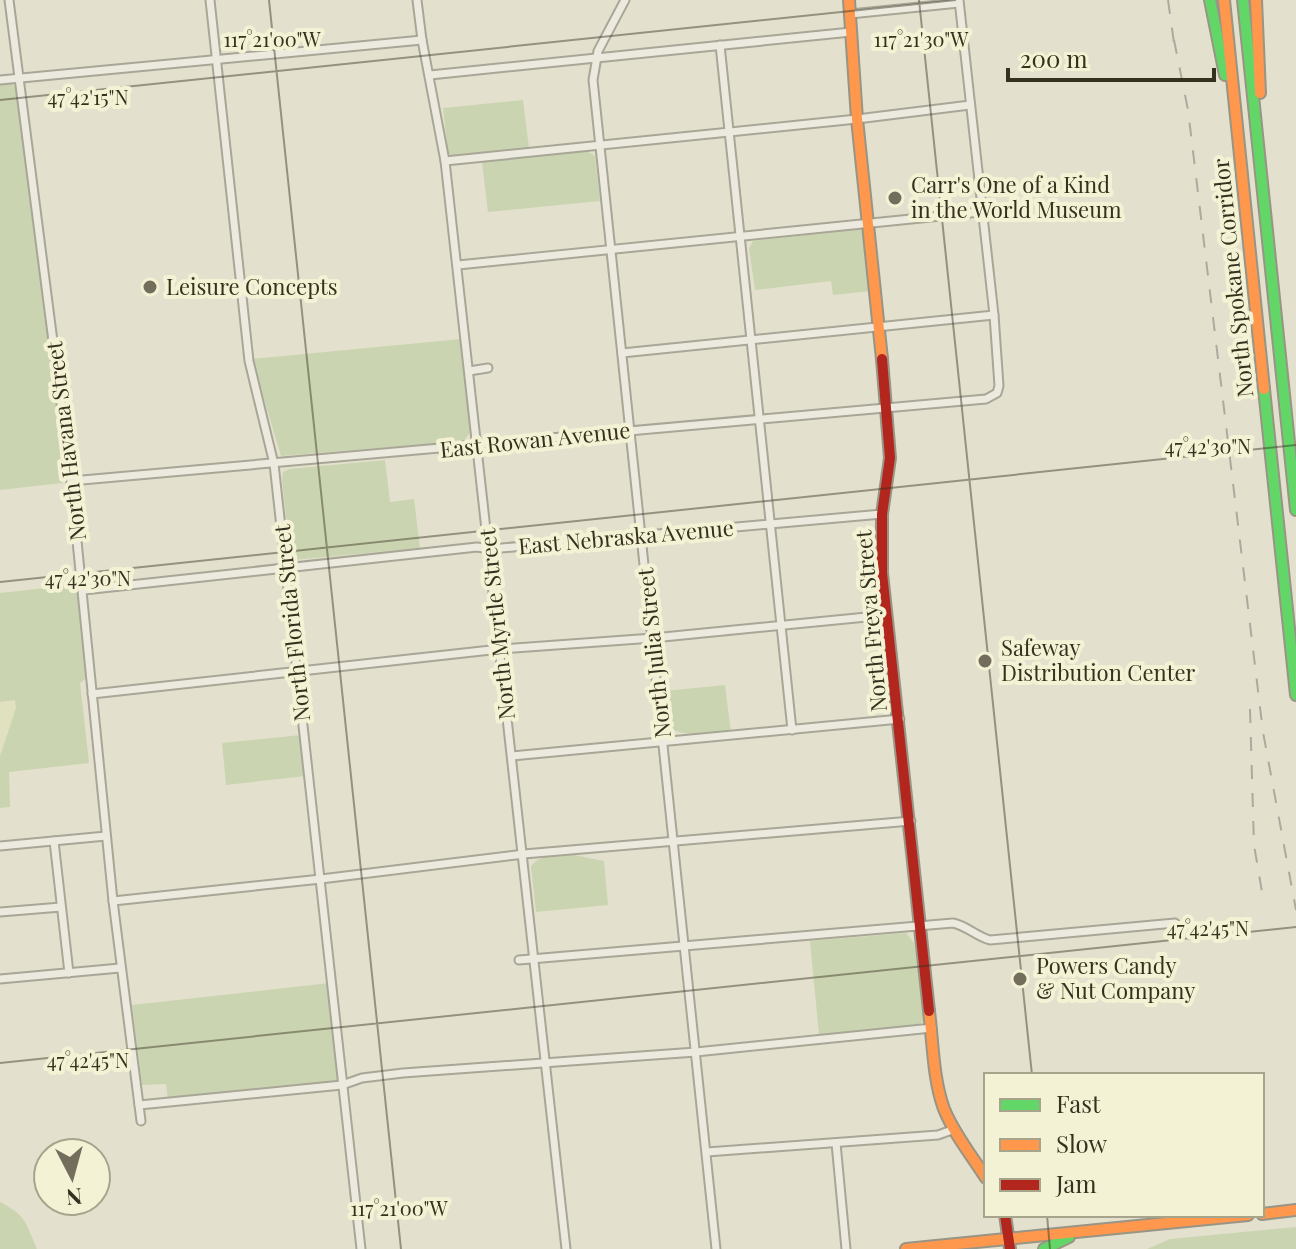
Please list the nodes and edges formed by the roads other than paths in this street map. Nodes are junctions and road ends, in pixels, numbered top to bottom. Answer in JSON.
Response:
{"nodes":[{"id":1,"x":9,"y":0,"type":"edge"},
{"id":2,"x":210,"y":0,"type":"edge"},
{"id":3,"x":417,"y":0,"type":"edge"},
{"id":4,"x":625,"y":0,"type":"edge"},
{"id":5,"x":849,"y":0,"type":"edge"},
{"id":6,"x":1210,"y":0,"type":"edge"},
{"id":7,"x":1224,"y":0,"type":"edge"},
{"id":8,"x":1243,"y":0,"type":"edge"},
{"id":9,"x":1256,"y":0,"type":"edge"},
{"id":10,"x":959,"y":1,"type":"edge"},
{"id":11,"x":850,"y":14,"type":"junction"},
{"id":12,"x":851,"y":32,"type":"junction"},
{"id":13,"x":422,"y":40,"type":"junction"},
{"id":14,"x":720,"y":45,"type":"junction"},
{"id":15,"x":596,"y":58,"type":"junction"},
{"id":16,"x":215,"y":60,"type":"junction"},
{"id":17,"x":430,"y":75,"type":"junction"},
{"id":18,"x":21,"y":78,"type":"junction"},
{"id":19,"x":0,"y":80,"type":"edge"},
{"id":20,"x":970,"y":105,"type":"junction"},
{"id":21,"x":857,"y":119,"type":"junction"},
{"id":22,"x":729,"y":132,"type":"junction"},
{"id":23,"x":598,"y":145,"type":"junction"},
{"id":24,"x":445,"y":161,"type":"junction"},
{"id":25,"x":1243,"y":173,"type":"junction"},
{"id":26,"x":1261,"y":184,"type":"junction"},
{"id":27,"x":980,"y":212,"type":"junction"},
{"id":28,"x":867,"y":223,"type":"junction"},
{"id":29,"x":739,"y":235,"type":"junction"},
{"id":30,"x":610,"y":249,"type":"junction"},
{"id":31,"x":458,"y":265,"type":"junction"},
{"id":32,"x":994,"y":315,"type":"junction"},
{"id":33,"x":880,"y":328,"type":"junction"},
{"id":34,"x":750,"y":341,"type":"junction"},
{"id":35,"x":622,"y":353,"type":"junction"},
{"id":36,"x":488,"y":368,"type":"dead end"},
{"id":37,"x":469,"y":371,"type":"junction"},
{"id":38,"x":888,"y":408,"type":"junction"},
{"id":39,"x":759,"y":421,"type":"junction"},
{"id":40,"x":628,"y":430,"type":"junction"},
{"id":41,"x":477,"y":446,"type":"junction"},
{"id":42,"x":274,"y":464,"type":"junction"},
{"id":43,"x":71,"y":481,"type":"junction"},
{"id":44,"x":1296,"y":510,"type":"edge"},
{"id":45,"x":882,"y":514,"type":"junction"},
{"id":46,"x":770,"y":523,"type":"junction"},
{"id":47,"x":641,"y":535,"type":"junction"},
{"id":48,"x":490,"y":549,"type":"junction"},
{"id":49,"x":285,"y":567,"type":"junction"},
{"id":50,"x":84,"y":590,"type":"junction"},
{"id":51,"x":887,"y":615,"type":"junction"},
{"id":52,"x":780,"y":625,"type":"junction"},
{"id":53,"x":653,"y":638,"type":"junction"},
{"id":54,"x":500,"y":649,"type":"junction"},
{"id":55,"x":297,"y":671,"type":"junction"},
{"id":56,"x":92,"y":694,"type":"junction"},
{"id":57,"x":1296,"y":695,"type":"edge"},
{"id":58,"x":900,"y":719,"type":"junction"},
{"id":59,"x":792,"y":730,"type":"junction"},
{"id":60,"x":663,"y":742,"type":"junction"},
{"id":61,"x":512,"y":756,"type":"junction"},
{"id":62,"x":911,"y":821,"type":"junction"},
{"id":63,"x":106,"y":836,"type":"junction"},
{"id":64,"x":54,"y":841,"type":"junction"},
{"id":65,"x":673,"y":841,"type":"junction"},
{"id":66,"x":0,"y":846,"type":"edge"},
{"id":67,"x":524,"y":854,"type":"junction"},
{"id":68,"x":321,"y":879,"type":"junction"},
{"id":69,"x":113,"y":901,"type":"junction"},
{"id":70,"x":61,"y":907,"type":"junction"},
{"id":71,"x":0,"y":912,"type":"edge"},
{"id":72,"x":1175,"y":923,"type":"dead end"},
{"id":73,"x":922,"y":926,"type":"junction"},
{"id":74,"x":685,"y":945,"type":"junction"},
{"id":75,"x":519,"y":960,"type":"dead end"},
{"id":76,"x":536,"y":960,"type":"junction"},
{"id":77,"x":120,"y":968,"type":"junction"},
{"id":78,"x":69,"y":973,"type":"junction"},
{"id":79,"x":0,"y":979,"type":"edge"},
{"id":80,"x":932,"y":1028,"type":"junction"},
{"id":81,"x":696,"y":1052,"type":"junction"},
{"id":82,"x":546,"y":1064,"type":"junction"},
{"id":83,"x":342,"y":1085,"type":"junction"},
{"id":84,"x":139,"y":1105,"type":"junction"},
{"id":85,"x":141,"y":1121,"type":"dead end"},
{"id":86,"x":952,"y":1130,"type":"junction"},
{"id":87,"x":836,"y":1143,"type":"junction"},
{"id":88,"x":707,"y":1152,"type":"junction"},
{"id":89,"x":984,"y":1175,"type":"edge"},
{"id":90,"x":1296,"y":1210,"type":"edge"},
{"id":91,"x":1264,"y":1214,"type":"edge"},
{"id":92,"x":1005,"y":1217,"type":"edge"},
{"id":93,"x":1228,"y":1217,"type":"edge"},
{"id":94,"x":1081,"y":1232,"type":"junction"},
{"id":95,"x":1010,"y":1244,"type":"edge"},
{"id":96,"x":361,"y":1249,"type":"edge"},
{"id":97,"x":566,"y":1249,"type":"edge"},
{"id":98,"x":716,"y":1249,"type":"edge"},
{"id":99,"x":846,"y":1249,"type":"edge"},
{"id":100,"x":906,"y":1249,"type":"edge"},
{"id":101,"x":1044,"y":1249,"type":"edge"}],
"edges":[{"from":1,"to":18,"type":"street","name":"North Havana Street"},
{"from":2,"to":16,"type":"street","name":"North Florida Street"},
{"from":3,"to":13,"type":"street","name":"North Myrtle Street"},
{"from":4,"to":15,"type":"street"},
{"from":5,"to":11,"type":"main road","name":"North Freya Street"},
{"from":6,"to":25,"type":"main road"},
{"from":7,"to":25,"type":"main road","name":"North Spokane Corridor"},
{"from":8,"to":26,"type":"main road","name":"North Spokane Corridor"},
{"from":9,"to":26,"type":"main road"},
{"from":10,"to":11,"type":"street"},
{"from":10,"to":20,"type":"street"},
{"from":11,"to":12,"type":"main road","name":"North Freya Street"},
{"from":12,"to":14,"type":"street"},
{"from":12,"to":21,"type":"main road","name":"North Freya Street"},
{"from":13,"to":16,"type":"street"},
{"from":13,"to":17,"type":"street","name":"North Myrtle Street"},
{"from":14,"to":15,"type":"street"},
{"from":14,"to":22,"type":"street"},
{"from":15,"to":17,"type":"street"},
{"from":15,"to":23,"type":"street","name":"North Julia Street"},
{"from":16,"to":18,"type":"street"},
{"from":16,"to":42,"type":"street","name":"North Florida Street"},
{"from":17,"to":24,"type":"street","name":"North Myrtle Street"},
{"from":18,"to":19,"type":"street"},
{"from":18,"to":43,"type":"street","name":"North Havana Street"},
{"from":20,"to":21,"type":"street"},
{"from":20,"to":27,"type":"street"},
{"from":21,"to":22,"type":"street"},
{"from":21,"to":28,"type":"main road","name":"North Freya Street"},
{"from":22,"to":23,"type":"street"},
{"from":22,"to":29,"type":"street"},
{"from":23,"to":24,"type":"street"},
{"from":23,"to":30,"type":"street","name":"North Julia Street"},
{"from":24,"to":31,"type":"street","name":"North Myrtle Street"},
{"from":25,"to":57,"type":"main road","name":"North Spokane Corridor"},
{"from":26,"to":44,"type":"main road","name":"North Spokane Corridor"},
{"from":27,"to":28,"type":"street"},
{"from":27,"to":32,"type":"street"},
{"from":28,"to":29,"type":"street"},
{"from":28,"to":33,"type":"main road","name":"North Freya Street"},
{"from":29,"to":30,"type":"street"},
{"from":29,"to":34,"type":"street"},
{"from":30,"to":31,"type":"street"},
{"from":30,"to":35,"type":"street","name":"North Julia Street"},
{"from":31,"to":37,"type":"street","name":"North Myrtle Street"},
{"from":32,"to":33,"type":"street"},
{"from":32,"to":38,"type":"street","name":"East Rowan Avenue"},
{"from":33,"to":34,"type":"street"},
{"from":33,"to":38,"type":"main road","name":"North Freya Street"},
{"from":34,"to":35,"type":"street"},
{"from":34,"to":39,"type":"street"},
{"from":35,"to":40,"type":"street","name":"North Julia Street"},
{"from":36,"to":37,"type":"street"},
{"from":37,"to":41,"type":"street","name":"North Myrtle Street"},
{"from":38,"to":39,"type":"street","name":"East Rowan Avenue"},
{"from":38,"to":45,"type":"main road","name":"North Freya Street"},
{"from":39,"to":40,"type":"street","name":"East Rowan Avenue"},
{"from":39,"to":46,"type":"street"},
{"from":40,"to":41,"type":"street","name":"East Rowan Avenue"},
{"from":40,"to":47,"type":"street","name":"North Julia Street"},
{"from":41,"to":42,"type":"street","name":"East Rowan Avenue"},
{"from":41,"to":48,"type":"street","name":"North Myrtle Street"},
{"from":42,"to":43,"type":"street","name":"East Rowan Avenue"},
{"from":42,"to":49,"type":"street","name":"North Florida Street"},
{"from":43,"to":50,"type":"street","name":"North Havana Street"},
{"from":45,"to":46,"type":"street","name":"East Nebraska Avenue"},
{"from":45,"to":51,"type":"main road","name":"North Freya Street"},
{"from":46,"to":47,"type":"street","name":"East Nebraska Avenue"},
{"from":46,"to":52,"type":"street"},
{"from":47,"to":48,"type":"street","name":"East Nebraska Avenue"},
{"from":47,"to":53,"type":"street","name":"North Julia Street"},
{"from":48,"to":49,"type":"street","name":"East Nebraska Avenue"},
{"from":48,"to":54,"type":"street","name":"North Myrtle Street"},
{"from":49,"to":50,"type":"street","name":"East Nebraska Avenue"},
{"from":49,"to":55,"type":"street","name":"North Florida Street"},
{"from":50,"to":56,"type":"street","name":"North Havana Street"},
{"from":51,"to":52,"type":"street"},
{"from":51,"to":58,"type":"main road","name":"North Freya Street"},
{"from":52,"to":53,"type":"street"},
{"from":52,"to":59,"type":"street"},
{"from":53,"to":54,"type":"street"},
{"from":53,"to":60,"type":"street","name":"North Julia Street"},
{"from":54,"to":55,"type":"street"},
{"from":54,"to":61,"type":"street","name":"North Myrtle Street"},
{"from":55,"to":56,"type":"street"},
{"from":55,"to":68,"type":"street","name":"North Florida Street"},
{"from":56,"to":63,"type":"street","name":"North Havana Street"},
{"from":58,"to":59,"type":"street"},
{"from":58,"to":62,"type":"main road","name":"North Freya Street"},
{"from":59,"to":60,"type":"street"},
{"from":60,"to":61,"type":"street"},
{"from":60,"to":65,"type":"street","name":"North Julia Street"},
{"from":61,"to":67,"type":"street","name":"North Myrtle Street"},
{"from":62,"to":65,"type":"street"},
{"from":62,"to":73,"type":"main road","name":"North Freya Street"},
{"from":63,"to":64,"type":"street"},
{"from":63,"to":69,"type":"street","name":"North Havana Street"},
{"from":64,"to":66,"type":"street"},
{"from":64,"to":70,"type":"street"},
{"from":65,"to":67,"type":"street"},
{"from":65,"to":74,"type":"street","name":"North Julia Street"},
{"from":67,"to":68,"type":"street"},
{"from":67,"to":76,"type":"street","name":"North Myrtle Street"},
{"from":68,"to":69,"type":"street"},
{"from":68,"to":83,"type":"street","name":"North Florida Street"},
{"from":69,"to":77,"type":"street","name":"North Havana Street"},
{"from":70,"to":71,"type":"street"},
{"from":70,"to":78,"type":"street"},
{"from":72,"to":73,"type":"street"},
{"from":73,"to":74,"type":"street"},
{"from":73,"to":80,"type":"main road","name":"North Freya Street"},
{"from":74,"to":76,"type":"street"},
{"from":74,"to":81,"type":"street","name":"North Julia Street"},
{"from":75,"to":76,"type":"street"},
{"from":76,"to":82,"type":"street","name":"North Myrtle Street"},
{"from":77,"to":78,"type":"street"},
{"from":77,"to":84,"type":"street","name":"North Havana Street"},
{"from":78,"to":79,"type":"street"},
{"from":80,"to":81,"type":"street"},
{"from":80,"to":86,"type":"main road","name":"North Freya Street"},
{"from":81,"to":82,"type":"street"},
{"from":81,"to":88,"type":"street","name":"North Julia Street"},
{"from":82,"to":83,"type":"street"},
{"from":82,"to":97,"type":"street","name":"North Myrtle Street"},
{"from":83,"to":84,"type":"street"},
{"from":83,"to":96,"type":"street","name":"North Florida Street"},
{"from":84,"to":85,"type":"street","name":"North Havana Street"},
{"from":86,"to":87,"type":"street"},
{"from":86,"to":89,"type":"main road","name":"North Freya Street"},
{"from":87,"to":88,"type":"street"},
{"from":87,"to":99,"type":"street"},
{"from":88,"to":98,"type":"street","name":"North Julia Street"},
{"from":90,"to":91,"type":"main road"},
{"from":92,"to":95,"type":"main road"},
{"from":93,"to":94,"type":"main road"},
{"from":94,"to":95,"type":"main road"},
{"from":94,"to":101,"type":"main road"},
{"from":95,"to":100,"type":"main road"}]}
